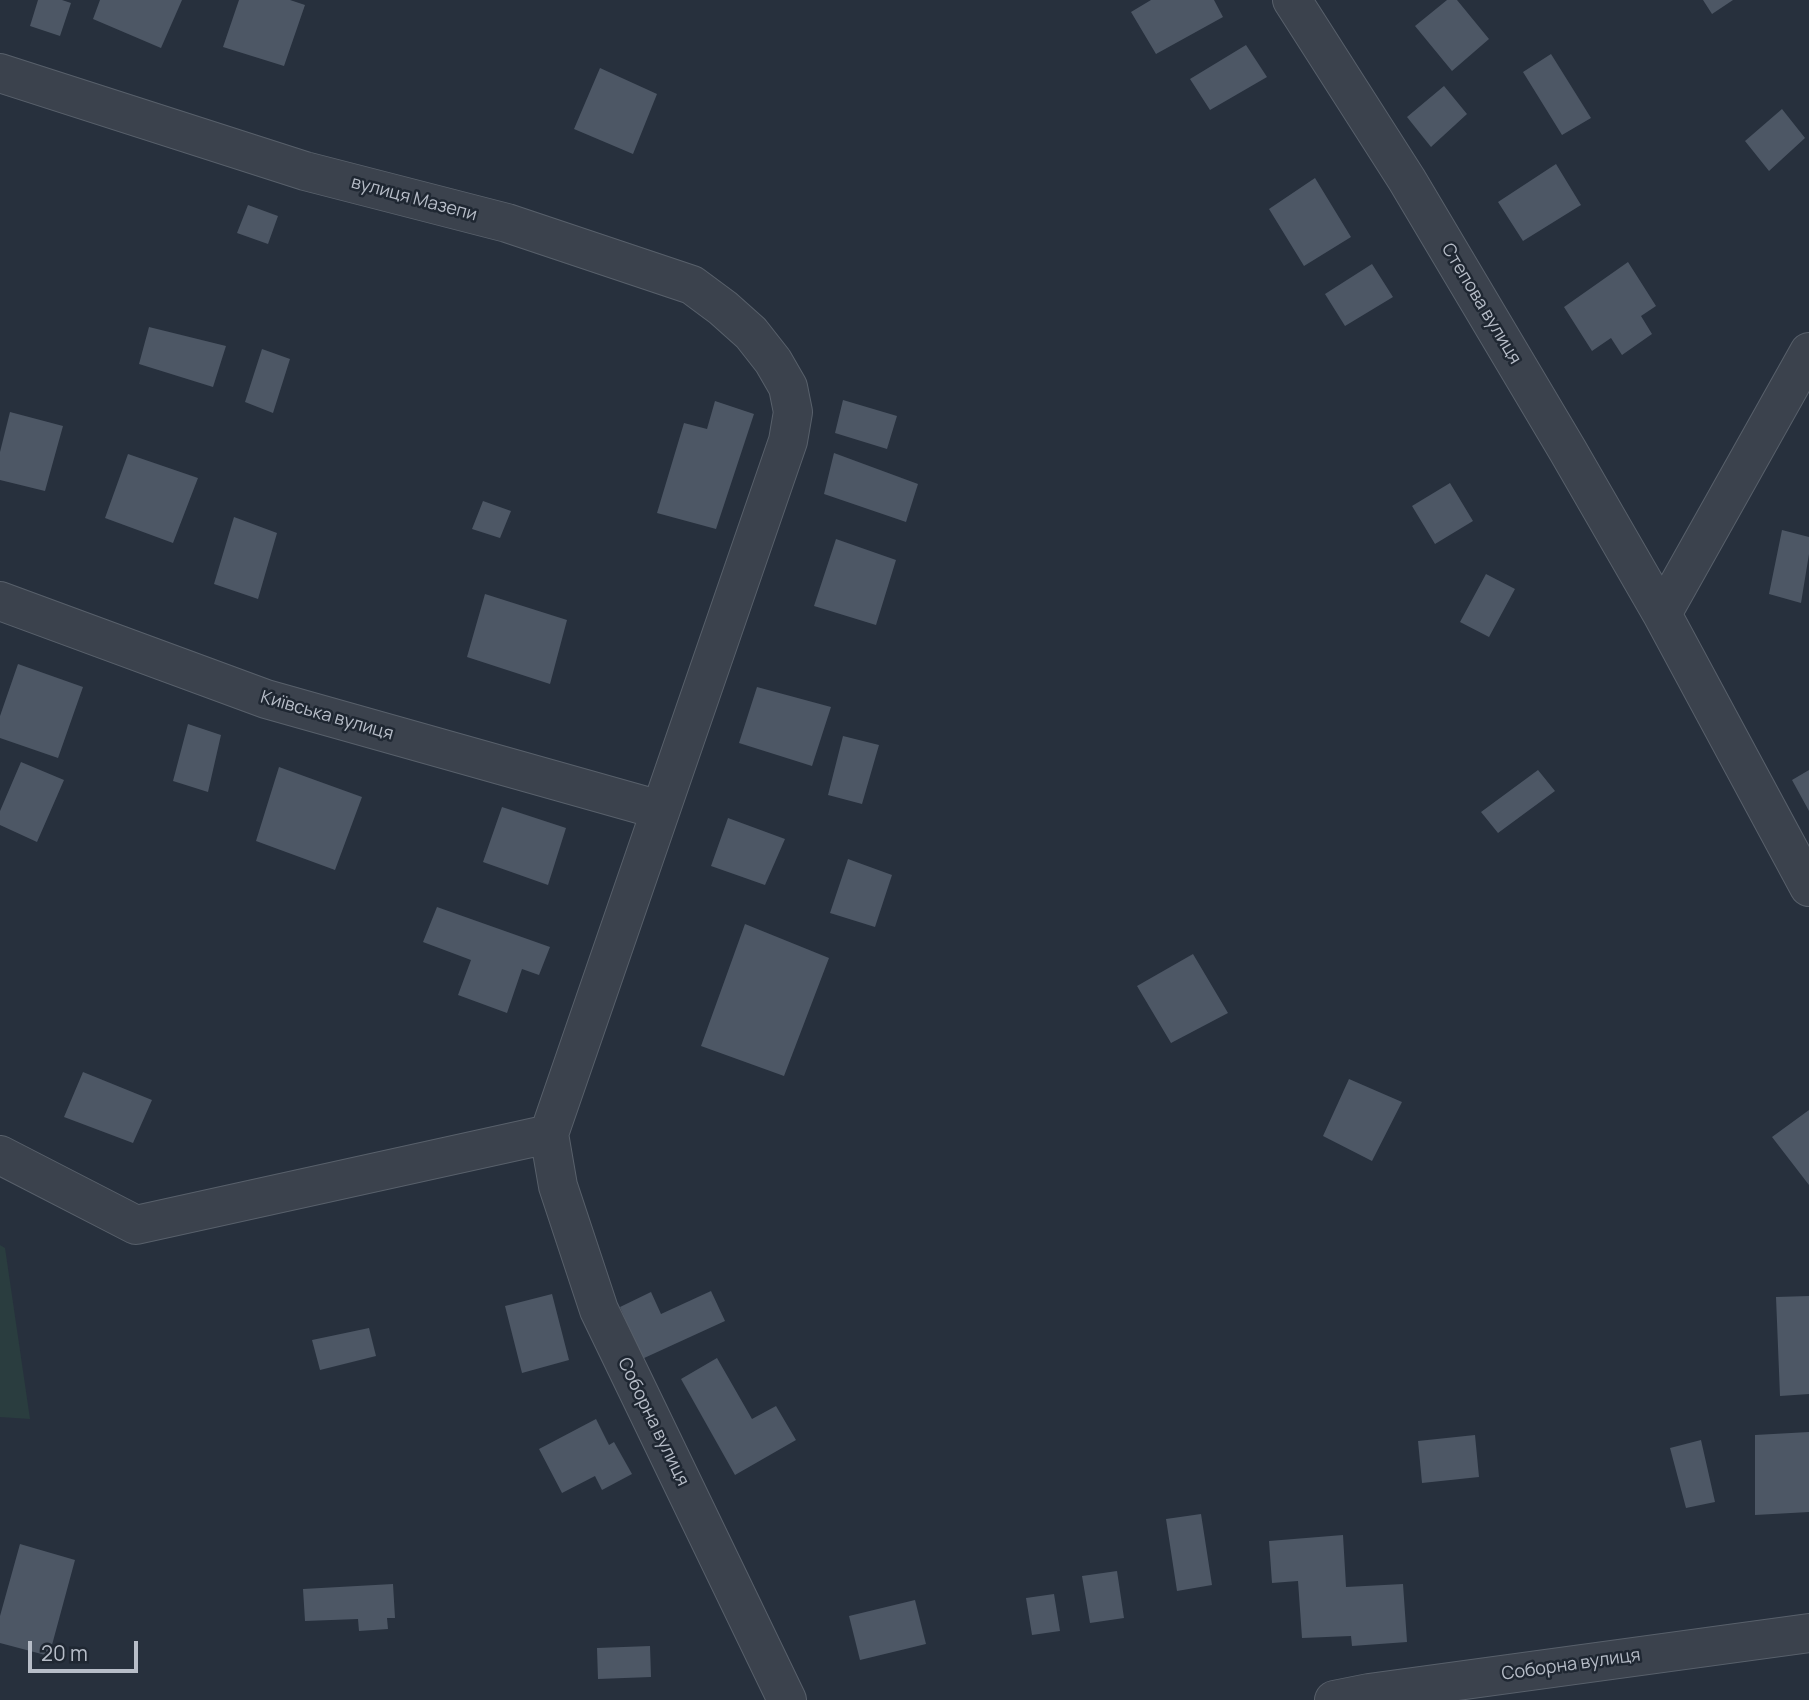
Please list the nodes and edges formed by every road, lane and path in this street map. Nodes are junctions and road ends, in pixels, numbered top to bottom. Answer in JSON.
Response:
{"nodes":[{"id":1,"x":1292,"y":0,"type":"edge"},
{"id":2,"x":0,"y":73,"type":"edge"},
{"id":3,"x":1809,"y":352,"type":"edge"},
{"id":4,"x":0,"y":601,"type":"edge"},
{"id":5,"x":1662,"y":614,"type":"junction"},
{"id":6,"x":660,"y":810,"type":"junction"},
{"id":7,"x":1809,"y":887,"type":"edge"},
{"id":8,"x":549,"y":1134,"type":"junction"},
{"id":9,"x":0,"y":1156,"type":"edge"},
{"id":10,"x":1809,"y":1633,"type":"edge"},
{"id":11,"x":788,"y":1700,"type":"edge"},
{"id":12,"x":1334,"y":1700,"type":"edge"}],
"edges":[{"from":1,"to":5,"type":"street","name":"Степова вулиця"},
{"from":2,"to":6,"type":"street","name":"вулиця Мазепи"},
{"from":3,"to":5,"type":"street"},
{"from":4,"to":6,"type":"street","name":"Київська вулиця"},
{"from":5,"to":7,"type":"street","name":"Степова вулиця"},
{"from":6,"to":8,"type":"street"},
{"from":8,"to":9,"type":"street"},
{"from":8,"to":11,"type":"street","name":"Соборна вулиця"},
{"from":10,"to":12,"type":"street","name":"Соборна вулиця"}]}
